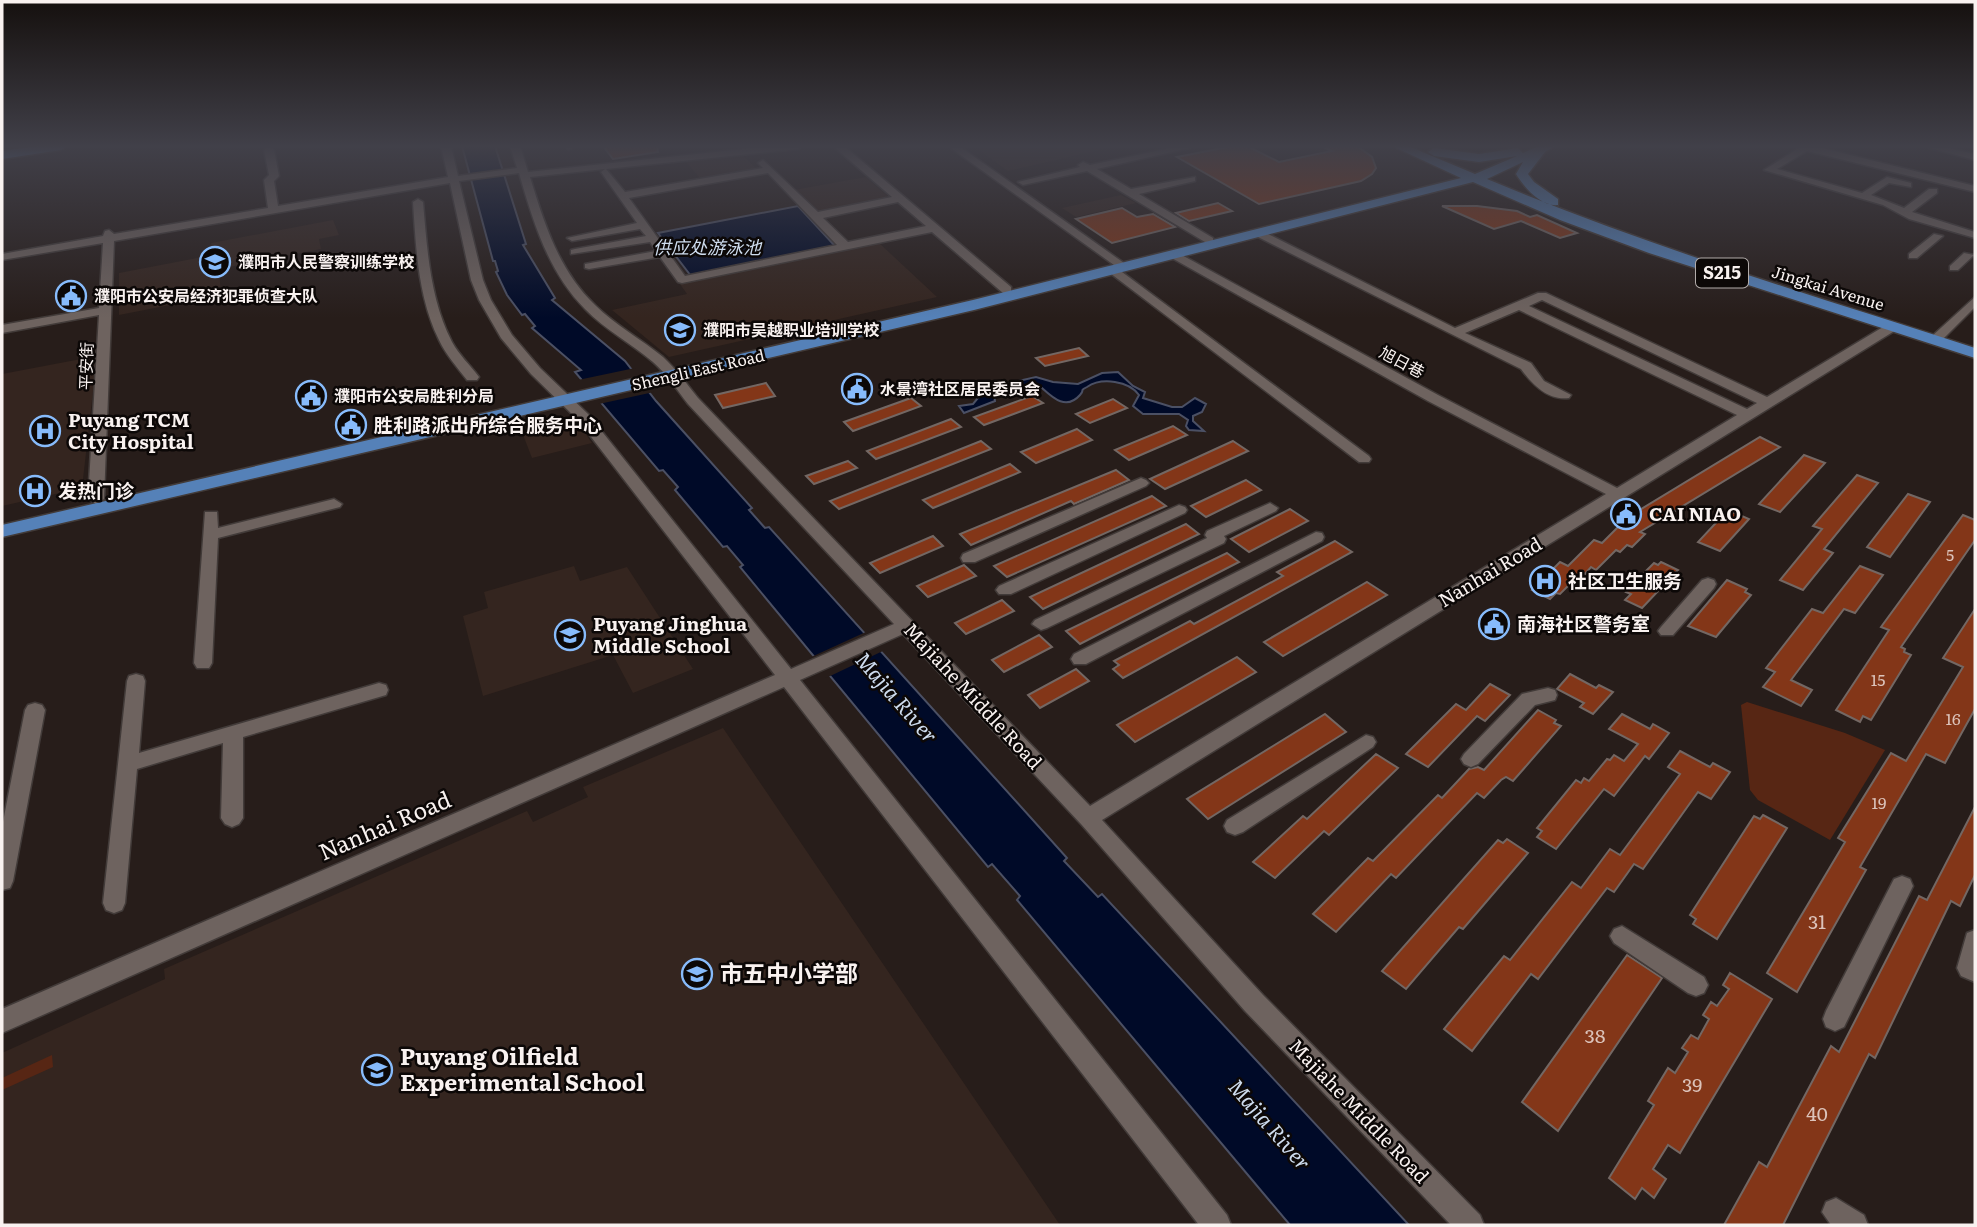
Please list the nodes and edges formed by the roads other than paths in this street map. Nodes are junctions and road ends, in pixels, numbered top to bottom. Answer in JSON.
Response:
{"nodes":[{"id":1,"x":273,"y":203,"type":"edge"},
{"id":2,"x":307,"y":203,"type":"edge"},
{"id":3,"x":418,"y":203,"type":"edge"},
{"id":4,"x":462,"y":203,"type":"edge"},
{"id":5,"x":534,"y":203,"type":"edge"},
{"id":6,"x":627,"y":203,"type":"edge"},
{"id":7,"x":802,"y":203,"type":"edge"},
{"id":8,"x":879,"y":203,"type":"edge"},
{"id":9,"x":905,"y":203,"type":"edge"},
{"id":10,"x":1032,"y":203,"type":"edge"},
{"id":11,"x":1146,"y":203,"type":"edge"},
{"id":12,"x":1369,"y":203,"type":"edge"},
{"id":13,"x":1373,"y":203,"type":"edge"},
{"id":14,"x":1535,"y":203,"type":"edge"},
{"id":15,"x":1552,"y":203,"type":"edge"},
{"id":16,"x":1887,"y":203,"type":"edge"},
{"id":17,"x":1921,"y":203,"type":"edge"},
{"id":18,"x":274,"y":209,"type":"junction"},
{"id":19,"x":1906,"y":212,"type":"junction"},
{"id":20,"x":1566,"y":214,"type":"junction"},
{"id":21,"x":815,"y":216,"type":"junction"},
{"id":22,"x":643,"y":225,"type":"junction"},
{"id":23,"x":934,"y":228,"type":"junction"},
{"id":24,"x":1260,"y":234,"type":"junction"},
{"id":25,"x":1975,"y":235,"type":"edge"},
{"id":26,"x":1938,"y":236,"type":"dead end"},
{"id":27,"x":109,"y":237,"type":"junction"},
{"id":28,"x":652,"y":238,"type":"junction"},
{"id":29,"x":572,"y":239,"type":"dead end"},
{"id":30,"x":1209,"y":240,"type":"junction"},
{"id":31,"x":846,"y":247,"type":"junction"},
{"id":32,"x":575,"y":252,"type":"dead end"},
{"id":33,"x":663,"y":253,"type":"junction"},
{"id":34,"x":1968,"y":255,"type":"dead end"},
{"id":35,"x":2,"y":256,"type":"edge"},
{"id":36,"x":1174,"y":256,"type":"junction"},
{"id":37,"x":1913,"y":257,"type":"dead end"},
{"id":38,"x":589,"y":266,"type":"dead end"},
{"id":39,"x":1119,"y":267,"type":"junction"},
{"id":40,"x":1954,"y":268,"type":"dead end"},
{"id":41,"x":1007,"y":290,"type":"junction"},
{"id":42,"x":1975,"y":301,"type":"edge"},
{"id":43,"x":1520,"y":306,"type":"junction"},
{"id":44,"x":106,"y":310,"type":"junction"},
{"id":45,"x":1892,"y":327,"type":"junction"},
{"id":46,"x":2,"y":329,"type":"edge"},
{"id":47,"x":1455,"y":332,"type":"junction"},
{"id":48,"x":1938,"y":337,"type":"junction"},
{"id":49,"x":1975,"y":345,"type":"edge"},
{"id":50,"x":1975,"y":353,"type":"edge"},
{"id":51,"x":665,"y":374,"type":"junction"},
{"id":52,"x":472,"y":377,"type":"dead end"},
{"id":53,"x":1564,"y":395,"type":"dead end"},
{"id":54,"x":561,"y":397,"type":"junction"},
{"id":55,"x":1768,"y":403,"type":"junction"},
{"id":56,"x":1748,"y":415,"type":"junction"},
{"id":57,"x":1364,"y":459,"type":"dead end"},
{"id":58,"x":1141,"y":483,"type":"dead end"},
{"id":59,"x":1617,"y":494,"type":"junction"},
{"id":60,"x":96,"y":499,"type":"junction"},
{"id":61,"x":334,"y":504,"type":"dead end"},
{"id":62,"x":1270,"y":508,"type":"dead end"},
{"id":63,"x":1179,"y":510,"type":"dead end"},
{"id":64,"x":211,"y":515,"type":"dead end"},
{"id":65,"x":2,"y":521,"type":"edge"},
{"id":66,"x":2,"y":531,"type":"edge"},
{"id":67,"x":210,"y":535,"type":"junction"},
{"id":68,"x":1316,"y":537,"type":"dead end"},
{"id":69,"x":969,"y":558,"type":"dead end"},
{"id":70,"x":1708,"y":584,"type":"dead end"},
{"id":71,"x":1004,"y":590,"type":"dead end"},
{"id":72,"x":1041,"y":624,"type":"dead end"},
{"id":73,"x":906,"y":626,"type":"junction"},
{"id":74,"x":1667,"y":631,"type":"dead end"},
{"id":75,"x":1080,"y":659,"type":"dead end"},
{"id":76,"x":203,"y":663,"type":"dead end"},
{"id":77,"x":798,"y":675,"type":"junction"},
{"id":78,"x":136,"y":681,"type":"dead end"},
{"id":79,"x":379,"y":690,"type":"dead end"},
{"id":80,"x":1548,"y":695,"type":"dead end"},
{"id":81,"x":35,"y":710,"type":"dead end"},
{"id":82,"x":233,"y":733,"type":"junction"},
{"id":83,"x":1366,"y":742,"type":"dead end"},
{"id":84,"x":1471,"y":759,"type":"dead end"},
{"id":85,"x":128,"y":764,"type":"junction"},
{"id":86,"x":232,"y":818,"type":"dead end"},
{"id":87,"x":1088,"y":818,"type":"junction"},
{"id":88,"x":1235,"y":826,"type":"dead end"},
{"id":89,"x":2,"y":881,"type":"edge"},
{"id":90,"x":1902,"y":886,"type":"dead end"},
{"id":91,"x":114,"y":904,"type":"dead end"},
{"id":92,"x":1622,"y":936,"type":"dead end"},
{"id":93,"x":1975,"y":940,"type":"edge"},
{"id":94,"x":1972,"y":970,"type":"edge"},
{"id":95,"x":1696,"y":985,"type":"dead end"},
{"id":96,"x":1835,"y":1020,"type":"dead end"},
{"id":97,"x":2,"y":1021,"type":"edge"},
{"id":98,"x":1217,"y":1225,"type":"edge"},
{"id":99,"x":1470,"y":1225,"type":"edge"}],
"edges":[{"from":1,"to":18,"type":"street"},
{"from":2,"to":18,"type":"street"},
{"from":3,"to":52,"type":"street"},
{"from":4,"to":54,"type":"street"},
{"from":5,"to":51,"type":"street","name":"Majiahe Middle Road"},
{"from":6,"to":22,"type":"street"},
{"from":7,"to":21,"type":"street"},
{"from":8,"to":21,"type":"street"},
{"from":9,"to":23,"type":"street"},
{"from":10,"to":39,"type":"street"},
{"from":11,"to":30,"type":"street"},
{"from":12,"to":30,"type":"main road","name":"Shengli East Road"},
{"from":13,"to":24,"type":"main road","name":"Shengli East Road"},
{"from":14,"to":20,"type":"main road","name":"Jingkai Avenue","number":"S215"},
{"from":15,"to":20,"type":"main road"},
{"from":16,"to":19,"type":"street"},
{"from":17,"to":19,"type":"street"},
{"from":18,"to":27,"type":"street"},
{"from":19,"to":25,"type":"street"},
{"from":20,"to":45,"type":"main road","name":"Jingkai Avenue","number":"S215"},
{"from":20,"to":48,"type":"main road","name":"Jingkai Avenue","number":"S215"},
{"from":21,"to":31,"type":"street"},
{"from":22,"to":28,"type":"street"},
{"from":22,"to":29,"type":"street"},
{"from":23,"to":31,"type":"street"},
{"from":23,"to":41,"type":"street"},
{"from":24,"to":36,"type":"main road","name":"Shengli East Road"},
{"from":24,"to":47,"type":"street"},
{"from":26,"to":37,"type":"street"},
{"from":27,"to":35,"type":"street"},
{"from":27,"to":44,"type":"street","name":"平安街"},
{"from":28,"to":32,"type":"street"},
{"from":28,"to":33,"type":"street"},
{"from":30,"to":39,"type":"main road","name":"Shengli East Road"},
{"from":31,"to":33,"type":"street"},
{"from":33,"to":38,"type":"street"},
{"from":34,"to":40,"type":"street"},
{"from":36,"to":39,"type":"main road","name":"Shengli East Road"},
{"from":36,"to":59,"type":"street","name":"旭日巷"},
{"from":39,"to":41,"type":"main road","name":"Shengli East Road"},
{"from":39,"to":51,"type":"main road","name":"Shengli East Road"},
{"from":39,"to":57,"type":"street"},
{"from":41,"to":51,"type":"main road","name":"Shengli East Road"},
{"from":42,"to":48,"type":"street"},
{"from":43,"to":47,"type":"street"},
{"from":43,"to":55,"type":"street"},
{"from":43,"to":56,"type":"street"},
{"from":44,"to":46,"type":"street"},
{"from":44,"to":60,"type":"street","name":"平安街"},
{"from":45,"to":48,"type":"main road","name":"Jingkai Avenue","number":"S215"},
{"from":45,"to":55,"type":"street","name":"Nanhai Road"},
{"from":47,"to":53,"type":"street"},
{"from":48,"to":49,"type":"main road","name":"Jingkai Avenue","number":"S215"},
{"from":48,"to":50,"type":"main road","name":"Jingkai Avenue","number":"S215"},
{"from":51,"to":54,"type":"main road","name":"Shengli East Road"},
{"from":51,"to":73,"type":"street","name":"Majiahe Middle Road"},
{"from":54,"to":60,"type":"main road","name":"Shengli East Road"},
{"from":54,"to":66,"type":"main road","name":"Shengli East Road"},
{"from":54,"to":77,"type":"street"},
{"from":55,"to":56,"type":"street","name":"Nanhai Road"},
{"from":56,"to":59,"type":"street","name":"Nanhai Road"},
{"from":58,"to":69,"type":"street"},
{"from":59,"to":87,"type":"street","name":"Nanhai Road"},
{"from":60,"to":65,"type":"main road","name":"Shengli East Road"},
{"from":61,"to":67,"type":"street"},
{"from":62,"to":72,"type":"street"},
{"from":63,"to":71,"type":"street"},
{"from":64,"to":67,"type":"street"},
{"from":67,"to":76,"type":"street"},
{"from":68,"to":75,"type":"street"},
{"from":70,"to":74,"type":"street"},
{"from":73,"to":77,"type":"street","name":"Nanhai Road"},
{"from":73,"to":87,"type":"street","name":"Majiahe Middle Road"},
{"from":77,"to":97,"type":"street","name":"Nanhai Road"},
{"from":77,"to":98,"type":"street"},
{"from":78,"to":85,"type":"street"},
{"from":79,"to":82,"type":"street"},
{"from":80,"to":84,"type":"street"},
{"from":81,"to":89,"type":"street"},
{"from":82,"to":85,"type":"street"},
{"from":82,"to":86,"type":"street"},
{"from":83,"to":88,"type":"street"},
{"from":85,"to":91,"type":"street"},
{"from":87,"to":99,"type":"street","name":"Majiahe Middle Road"},
{"from":90,"to":96,"type":"street"},
{"from":92,"to":95,"type":"street"},
{"from":93,"to":94,"type":"street"}]}
